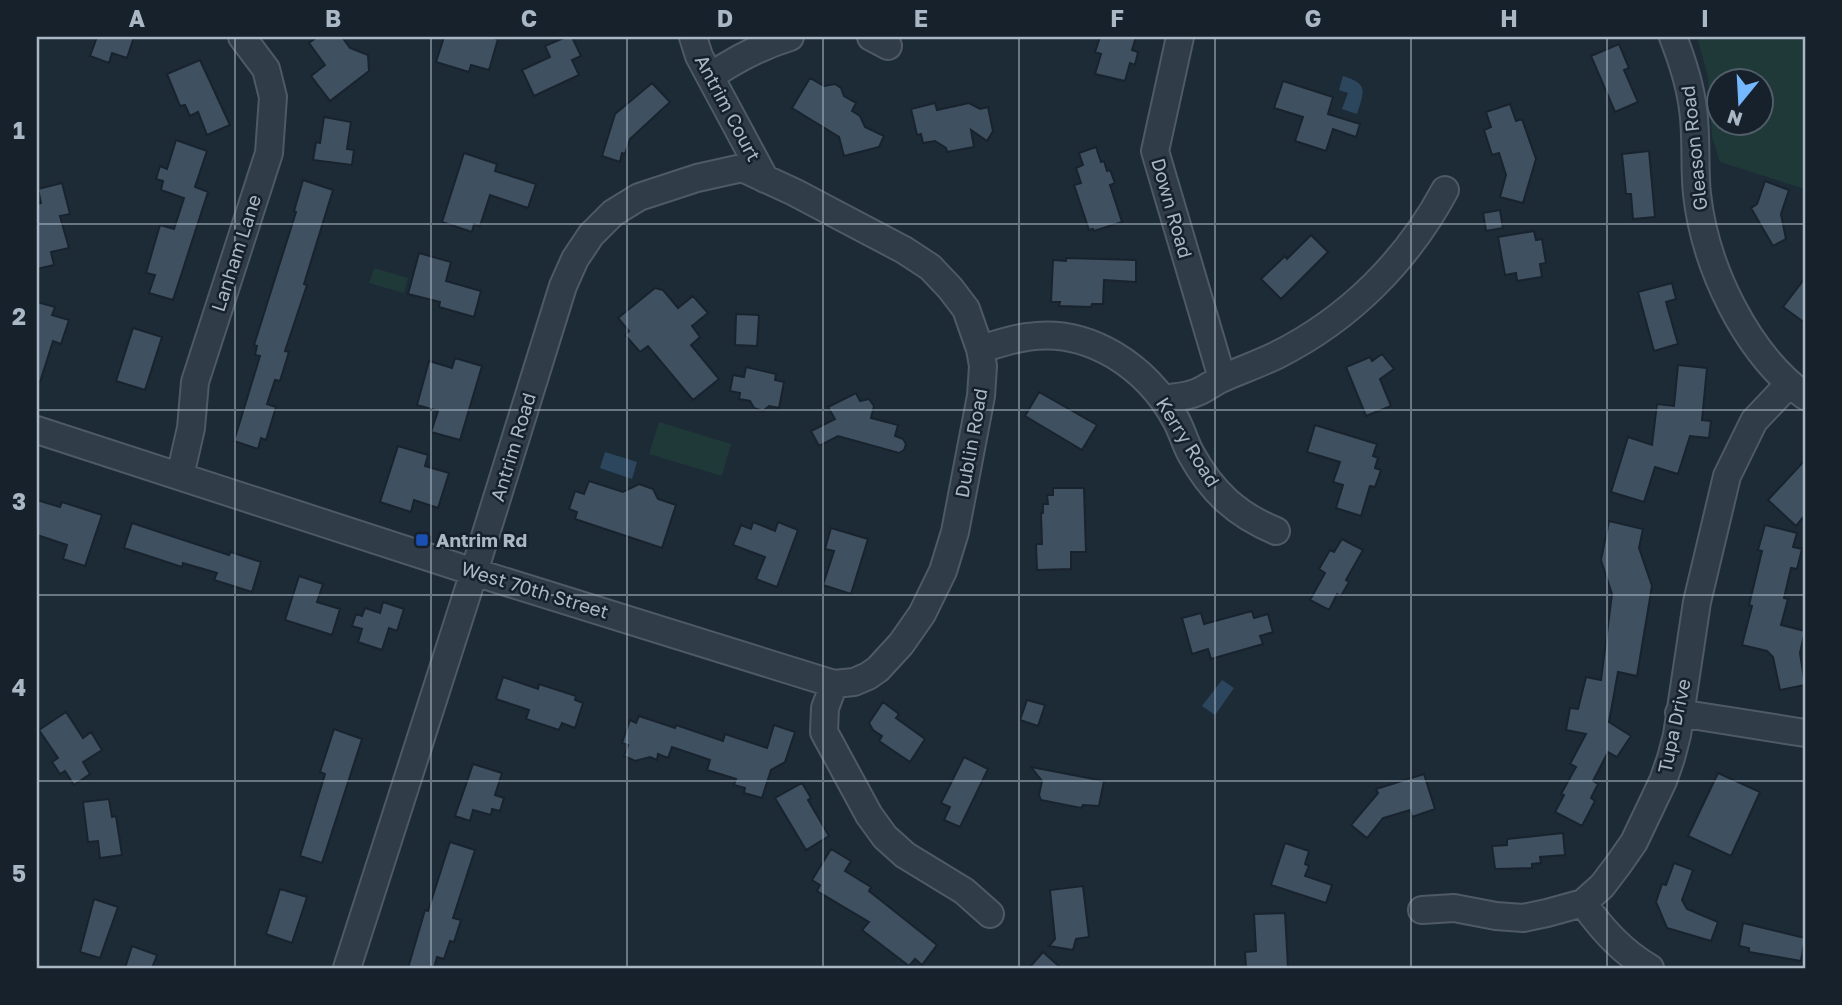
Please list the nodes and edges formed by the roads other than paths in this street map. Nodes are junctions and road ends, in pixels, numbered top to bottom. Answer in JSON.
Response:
{"nodes":[{"id":1,"x":242,"y":37,"type":"edge"},
{"id":2,"x":693,"y":37,"type":"edge"},
{"id":3,"x":790,"y":37,"type":"edge"},
{"id":4,"x":1180,"y":37,"type":"edge"},
{"id":5,"x":1674,"y":37,"type":"edge"},
{"id":6,"x":711,"y":76,"type":"junction"},
{"id":7,"x":765,"y":179,"type":"junction"},
{"id":8,"x":1445,"y":190,"type":"dead end"},
{"id":9,"x":980,"y":349,"type":"junction"},
{"id":10,"x":1222,"y":378,"type":"junction"},
{"id":11,"x":1797,"y":390,"type":"edge"},
{"id":12,"x":1163,"y":399,"type":"junction"},
{"id":13,"x":37,"y":430,"type":"edge"},
{"id":14,"x":180,"y":476,"type":"junction"},
{"id":15,"x":1276,"y":531,"type":"dead end"},
{"id":16,"x":474,"y":572,"type":"junction"},
{"id":17,"x":834,"y":684,"type":"junction"},
{"id":18,"x":1679,"y":713,"type":"junction"},
{"id":19,"x":1805,"y":733,"type":"edge"},
{"id":20,"x":1583,"y":902,"type":"junction"},
{"id":21,"x":1422,"y":910,"type":"dead end"},
{"id":22,"x":989,"y":914,"type":"dead end"},
{"id":23,"x":347,"y":968,"type":"edge"},
{"id":24,"x":1650,"y":968,"type":"edge"}],
"edges":[{"from":1,"to":14,"type":"street","name":"Lanham Lane"},
{"from":2,"to":6,"type":"street","name":"Antrim Court"},
{"from":3,"to":6,"type":"street"},
{"from":4,"to":10,"type":"street","name":"Down Road"},
{"from":5,"to":11,"type":"street","name":"Gleason Road"},
{"from":6,"to":7,"type":"street","name":"Antrim Court"},
{"from":7,"to":9,"type":"street","name":"Dublin Road"},
{"from":7,"to":16,"type":"street","name":"Antrim Road"},
{"from":8,"to":10,"type":"street"},
{"from":9,"to":12,"type":"street","name":"Kerry Road"},
{"from":9,"to":17,"type":"street","name":"Dublin Road"},
{"from":10,"to":12,"type":"street"},
{"from":11,"to":18,"type":"street","name":"Tupa Drive"},
{"from":12,"to":15,"type":"street","name":"Kerry Road"},
{"from":13,"to":14,"type":"street","name":"West 70th Street"},
{"from":14,"to":16,"type":"street","name":"West 70th Street"},
{"from":16,"to":17,"type":"street","name":"West 70th Street"},
{"from":16,"to":23,"type":"street","name":"Antrim Road"},
{"from":17,"to":22,"type":"street"},
{"from":18,"to":19,"type":"street"},
{"from":18,"to":20,"type":"street","name":"Tupa Drive"},
{"from":20,"to":21,"type":"street","name":"Tupa Drive"},
{"from":20,"to":24,"type":"street"}]}
